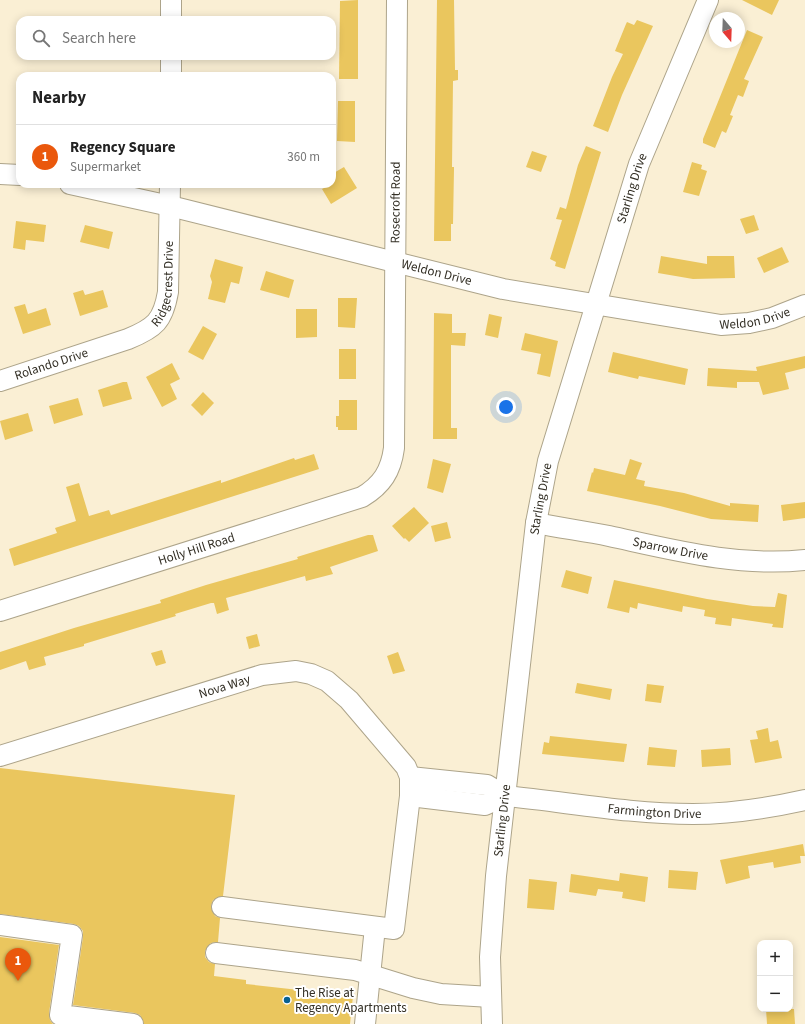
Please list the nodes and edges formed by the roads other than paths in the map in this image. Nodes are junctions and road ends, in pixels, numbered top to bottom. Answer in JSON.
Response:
{"nodes":[{"id":1,"x":171,"y":0,"type":"edge"},
{"id":2,"x":397,"y":0,"type":"edge"},
{"id":3,"x":708,"y":0,"type":"edge"},
{"id":4,"x":171,"y":16,"type":"edge"},
{"id":5,"x":171,"y":60,"type":"edge"},
{"id":6,"x":171,"y":72,"type":"edge"},
{"id":7,"x":0,"y":174,"type":"edge"},
{"id":8,"x":16,"y":175,"type":"edge"},
{"id":9,"x":88,"y":188,"type":"edge"},
{"id":10,"x":170,"y":188,"type":"edge"},
{"id":11,"x":170,"y":206,"type":"junction"},
{"id":12,"x":396,"y":263,"type":"junction"},
{"id":13,"x":596,"y":303,"type":"junction"},
{"id":14,"x":805,"y":305,"type":"edge"},
{"id":15,"x":102,"y":347,"type":"joint"},
{"id":16,"x":0,"y":381,"type":"edge"},
{"id":17,"x":387,"y":476,"type":"joint"},
{"id":18,"x":536,"y":523,"type":"junction"},
{"id":19,"x":805,"y":560,"type":"edge"},
{"id":20,"x":0,"y":611,"type":"edge"},
{"id":21,"x":0,"y":756,"type":"edge"},
{"id":22,"x":410,"y":787,"type":"junction"},
{"id":23,"x":505,"y":796,"type":"junction"},
{"id":24,"x":805,"y":800,"type":"edge"},
{"id":25,"x":222,"y":907,"type":"dead end"},
{"id":26,"x":0,"y":924,"type":"edge"},
{"id":27,"x":375,"y":927,"type":"junction"},
{"id":28,"x":216,"y":953,"type":"dead end"},
{"id":29,"x":371,"y":974,"type":"junction"},
{"id":30,"x":491,"y":997,"type":"junction"},
{"id":31,"x":133,"y":1024,"type":"edge"},
{"id":32,"x":365,"y":1024,"type":"edge"},
{"id":33,"x":492,"y":1024,"type":"edge"}],
"edges":[{"from":1,"to":4,"type":"street"},
{"from":2,"to":12,"type":"street","name":"Rosecroft Road"},
{"from":3,"to":13,"type":"street","name":"Starling Drive"},
{"from":5,"to":6,"type":"street"},
{"from":7,"to":8,"type":"street"},
{"from":9,"to":11,"type":"street","name":"Weldon Drive"},
{"from":10,"to":11,"type":"street","name":"Ridgecrest Drive"},
{"from":11,"to":12,"type":"street","name":"Weldon Drive"},
{"from":11,"to":15,"type":"street","name":"Ridgecrest Drive"},
{"from":12,"to":13,"type":"street","name":"Weldon Drive"},
{"from":12,"to":17,"type":"street","name":"Rosecroft Road"},
{"from":13,"to":14,"type":"street","name":"Weldon Drive"},
{"from":13,"to":18,"type":"street","name":"Starling Drive"},
{"from":15,"to":16,"type":"street","name":"Rolando Drive"},
{"from":17,"to":20,"type":"street","name":"Holly Hill Road"},
{"from":18,"to":19,"type":"street","name":"Sparrow Drive"},
{"from":18,"to":23,"type":"street","name":"Starling Drive"},
{"from":21,"to":22,"type":"street","name":"Nova Way"},
{"from":22,"to":23,"type":"street"},
{"from":22,"to":27,"type":"street"},
{"from":23,"to":24,"type":"street","name":"Farmington Drive"},
{"from":23,"to":30,"type":"street","name":"Starling Drive"},
{"from":25,"to":27,"type":"street"},
{"from":26,"to":31,"type":"street"},
{"from":27,"to":29,"type":"street"},
{"from":28,"to":29,"type":"street"},
{"from":29,"to":30,"type":"street"},
{"from":29,"to":32,"type":"street"},
{"from":30,"to":33,"type":"street","name":"Starling Drive"}]}
